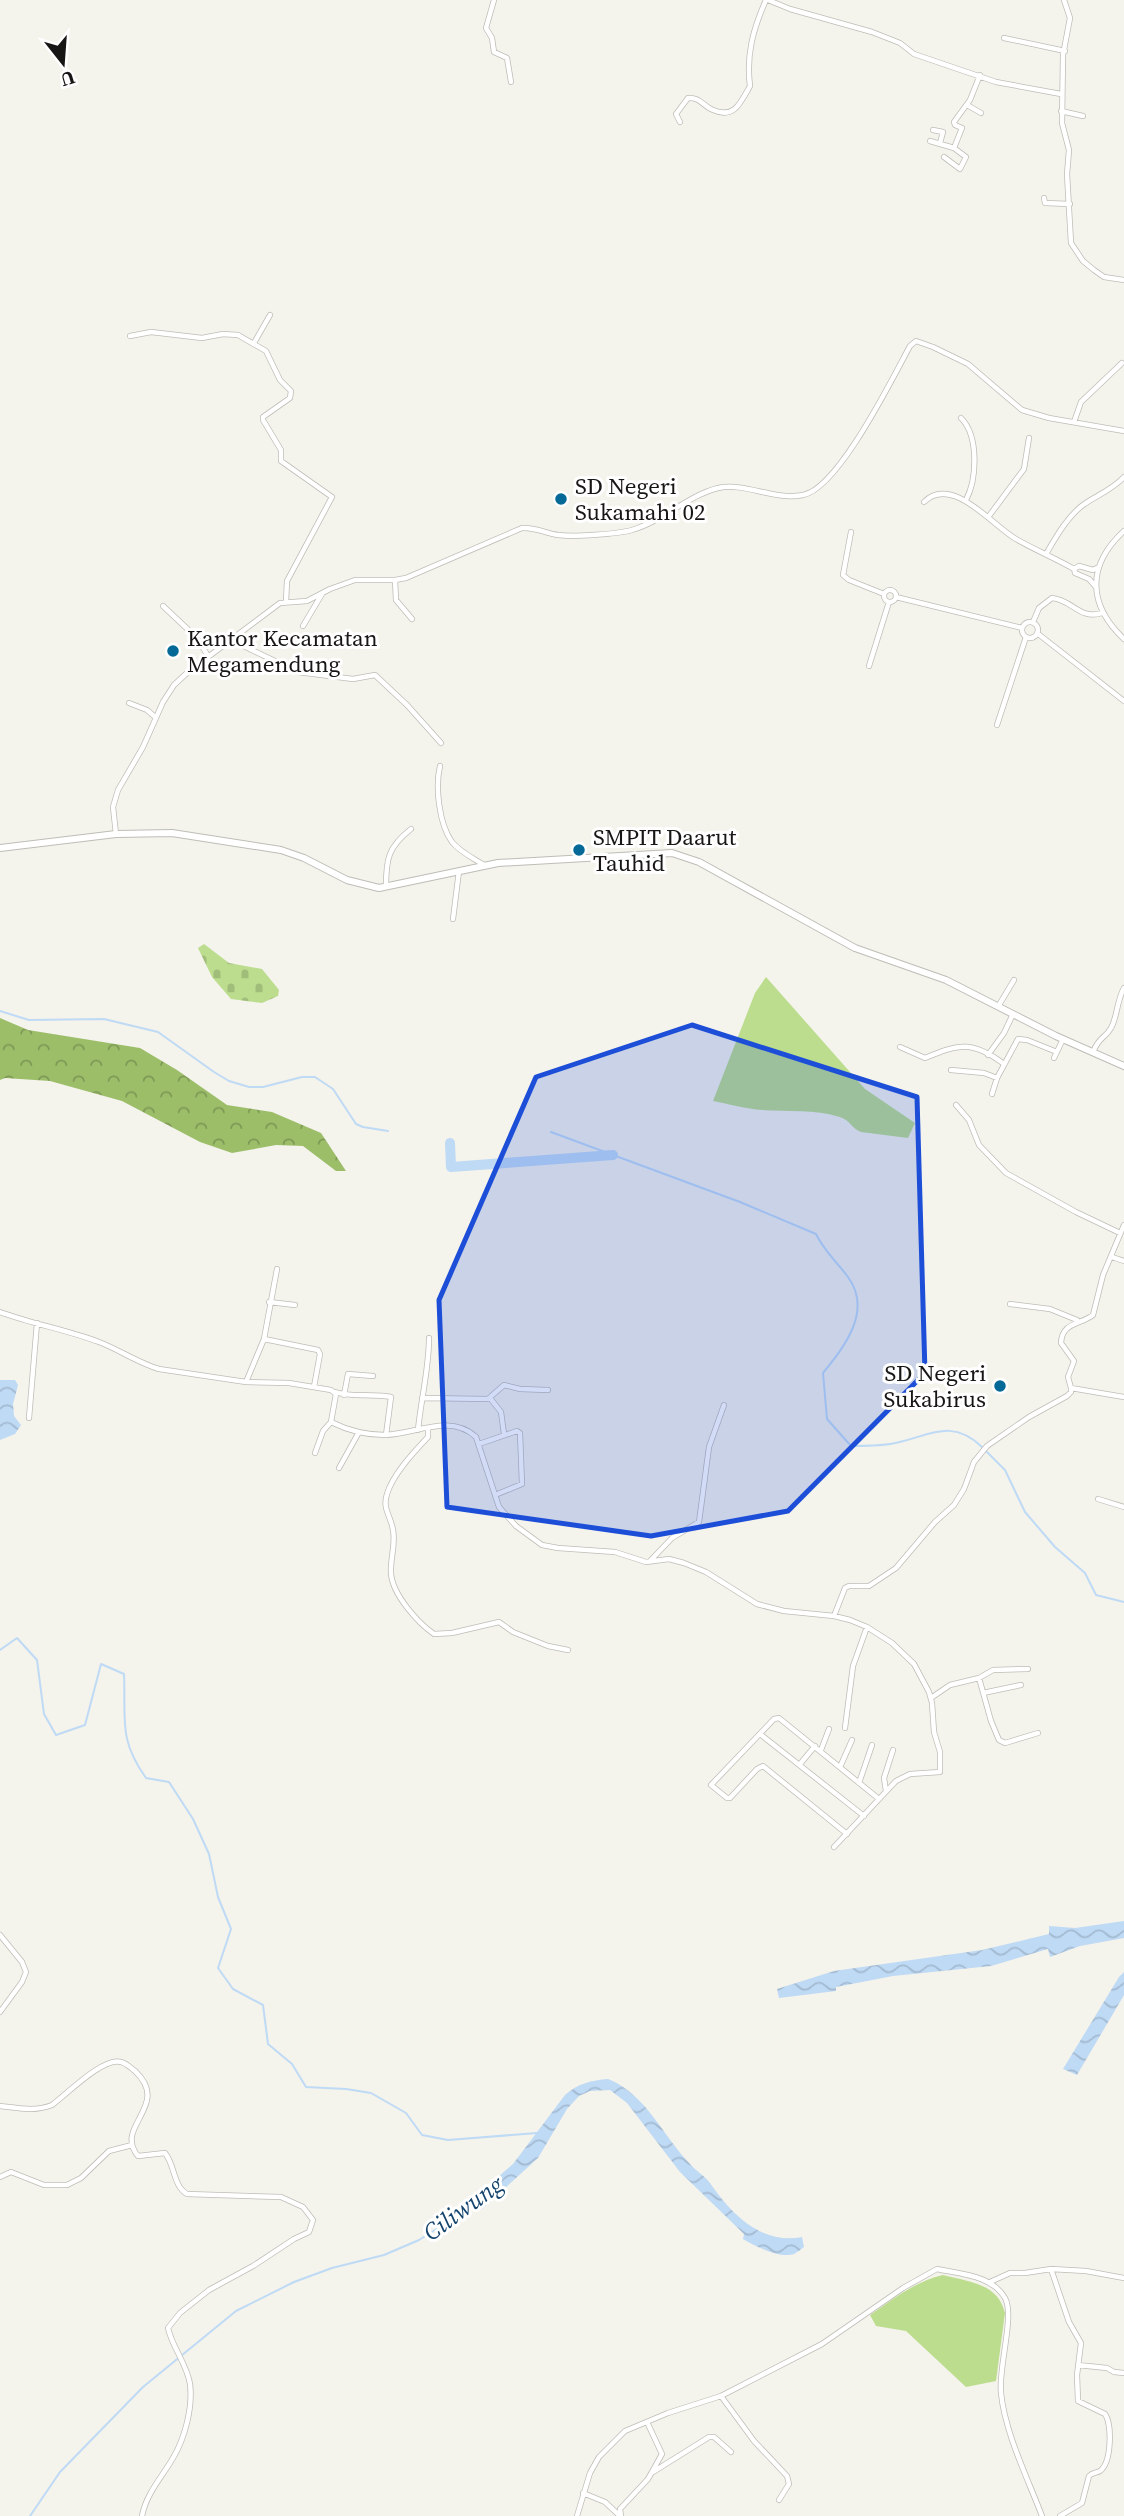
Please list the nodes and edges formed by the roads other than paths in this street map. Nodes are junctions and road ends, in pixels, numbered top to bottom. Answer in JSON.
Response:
{"nodes":[{"id":1,"x":494,"y":0,"type":"edge"},
{"id":2,"x":767,"y":0,"type":"edge"},
{"id":3,"x":1064,"y":0,"type":"edge"},
{"id":4,"x":1004,"y":37,"type":"dead end"},
{"id":5,"x":1065,"y":51,"type":"junction"},
{"id":6,"x":980,"y":75,"type":"junction"},
{"id":7,"x":511,"y":82,"type":"dead end"},
{"id":8,"x":1061,"y":94,"type":"junction"},
{"id":9,"x":967,"y":105,"type":"junction"},
{"id":10,"x":1062,"y":111,"type":"junction"},
{"id":11,"x":981,"y":113,"type":"dead end"},
{"id":12,"x":1083,"y":116,"type":"dead end"},
{"id":13,"x":680,"y":122,"type":"dead end"},
{"id":14,"x":933,"y":130,"type":"dead end"},
{"id":15,"x":930,"y":141,"type":"dead end"},
{"id":16,"x":940,"y":143,"type":"junction"},
{"id":17,"x":954,"y":148,"type":"junction"},
{"id":18,"x":944,"y":157,"type":"dead end"},
{"id":19,"x":1044,"y":198,"type":"dead end"},
{"id":20,"x":1070,"y":204,"type":"junction"},
{"id":21,"x":1124,"y":281,"type":"edge"},
{"id":22,"x":270,"y":315,"type":"dead end"},
{"id":23,"x":130,"y":335,"type":"dead end"},
{"id":24,"x":254,"y":343,"type":"junction"},
{"id":25,"x":1122,"y":363,"type":"dead end"},
{"id":26,"x":961,"y":418,"type":"dead end"},
{"id":27,"x":1074,"y":422,"type":"junction"},
{"id":28,"x":1124,"y":431,"type":"edge"},
{"id":29,"x":1029,"y":438,"type":"dead end"},
{"id":30,"x":1124,"y":477,"type":"edge"},
{"id":31,"x":966,"y":500,"type":"junction"},
{"id":32,"x":923,"y":502,"type":"dead end"},
{"id":33,"x":989,"y":516,"type":"junction"},
{"id":34,"x":1124,"y":531,"type":"edge"},
{"id":35,"x":851,"y":532,"type":"dead end"},
{"id":36,"x":1046,"y":554,"type":"junction"},
{"id":37,"x":1099,"y":567,"type":"junction"},
{"id":38,"x":1074,"y":569,"type":"junction"},
{"id":39,"x":395,"y":580,"type":"junction"},
{"id":40,"x":1096,"y":587,"type":"junction"},
{"id":41,"x":323,"y":593,"type":"junction"},
{"id":42,"x":884,"y":594,"type":"junction"},
{"id":43,"x":896,"y":597,"type":"junction"},
{"id":44,"x":286,"y":601,"type":"junction"},
{"id":45,"x":889,"y":602,"type":"junction"},
{"id":46,"x":163,"y":606,"type":"dead end"},
{"id":47,"x":1102,"y":613,"type":"junction"},
{"id":48,"x":412,"y":619,"type":"dead end"},
{"id":49,"x":1033,"y":622,"type":"junction"},
{"id":50,"x":303,"y":625,"type":"dead end"},
{"id":51,"x":1022,"y":628,"type":"junction"},
{"id":52,"x":1037,"y":633,"type":"junction"},
{"id":53,"x":1026,"y":637,"type":"junction"},
{"id":54,"x":229,"y":639,"type":"junction"},
{"id":55,"x":1124,"y":639,"type":"edge"},
{"id":56,"x":208,"y":656,"type":"junction"},
{"id":57,"x":869,"y":666,"type":"dead end"},
{"id":58,"x":1124,"y":701,"type":"edge"},
{"id":59,"x":129,"y":703,"type":"dead end"},
{"id":60,"x":155,"y":717,"type":"junction"},
{"id":61,"x":998,"y":725,"type":"dead end"},
{"id":62,"x":441,"y":743,"type":"dead end"},
{"id":63,"x":440,"y":766,"type":"dead end"},
{"id":64,"x":411,"y":830,"type":"dead end"},
{"id":65,"x":116,"y":834,"type":"junction"},
{"id":66,"x":0,"y":848,"type":"edge"},
{"id":67,"x":485,"y":866,"type":"junction"},
{"id":68,"x":459,"y":871,"type":"junction"},
{"id":69,"x":386,"y":888,"type":"junction"},
{"id":70,"x":453,"y":919,"type":"dead end"},
{"id":71,"x":1014,"y":981,"type":"dead end"},
{"id":72,"x":1124,"y":988,"type":"edge"},
{"id":73,"x":999,"y":1005,"type":"junction"},
{"id":74,"x":1014,"y":1013,"type":"junction"},
{"id":75,"x":1063,"y":1039,"type":"junction"},
{"id":76,"x":900,"y":1047,"type":"dead end"},
{"id":77,"x":1093,"y":1052,"type":"junction"},
{"id":78,"x":988,"y":1055,"type":"junction"},
{"id":79,"x":1004,"y":1064,"type":"junction"},
{"id":80,"x":1124,"y":1066,"type":"edge"},
{"id":81,"x":951,"y":1070,"type":"dead end"},
{"id":82,"x":997,"y":1079,"type":"junction"},
{"id":83,"x":992,"y":1094,"type":"dead end"},
{"id":84,"x":956,"y":1105,"type":"dead end"},
{"id":85,"x":1124,"y":1225,"type":"edge"},
{"id":86,"x":1120,"y":1233,"type":"junction"},
{"id":87,"x":1112,"y":1257,"type":"junction"},
{"id":88,"x":1124,"y":1261,"type":"edge"},
{"id":89,"x":277,"y":1269,"type":"dead end"},
{"id":90,"x":269,"y":1302,"type":"junction"},
{"id":91,"x":1010,"y":1304,"type":"dead end"},
{"id":92,"x":295,"y":1305,"type":"dead end"},
{"id":93,"x":0,"y":1311,"type":"edge"},
{"id":94,"x":1078,"y":1321,"type":"junction"},
{"id":95,"x":37,"y":1323,"type":"junction"},
{"id":96,"x":429,"y":1338,"type":"dead end"},
{"id":97,"x":264,"y":1339,"type":"junction"},
{"id":98,"x":373,"y":1376,"type":"dead end"},
{"id":99,"x":246,"y":1382,"type":"junction"},
{"id":100,"x":314,"y":1387,"type":"junction"},
{"id":101,"x":1071,"y":1388,"type":"junction"},
{"id":102,"x":548,"y":1390,"type":"dead end"},
{"id":103,"x":334,"y":1392,"type":"junction"},
{"id":104,"x":344,"y":1395,"type":"junction"},
{"id":105,"x":1124,"y":1396,"type":"edge"},
{"id":106,"x":422,"y":1398,"type":"junction"},
{"id":107,"x":490,"y":1398,"type":"junction"},
{"id":108,"x":724,"y":1405,"type":"dead end"},
{"id":109,"x":29,"y":1418,"type":"dead end"},
{"id":110,"x":331,"y":1422,"type":"junction"},
{"id":111,"x":428,"y":1428,"type":"junction"},
{"id":112,"x":418,"y":1430,"type":"junction"},
{"id":113,"x":359,"y":1432,"type":"junction"},
{"id":114,"x":504,"y":1434,"type":"junction"},
{"id":115,"x":386,"y":1435,"type":"junction"},
{"id":116,"x":480,"y":1444,"type":"junction"},
{"id":117,"x":315,"y":1453,"type":"dead end"},
{"id":118,"x":339,"y":1468,"type":"dead end"},
{"id":119,"x":495,"y":1495,"type":"junction"},
{"id":120,"x":1098,"y":1499,"type":"dead end"},
{"id":121,"x":1124,"y":1507,"type":"edge"},
{"id":122,"x":649,"y":1562,"type":"junction"},
{"id":123,"x":834,"y":1616,"type":"junction"},
{"id":124,"x":867,"y":1628,"type":"junction"},
{"id":125,"x":568,"y":1650,"type":"dead end"},
{"id":126,"x":1028,"y":1669,"type":"dead end"},
{"id":127,"x":979,"y":1678,"type":"junction"},
{"id":128,"x":1021,"y":1685,"type":"dead end"},
{"id":129,"x":983,"y":1693,"type":"junction"},
{"id":130,"x":931,"y":1698,"type":"junction"},
{"id":131,"x":829,"y":1728,"type":"dead end"},
{"id":132,"x":845,"y":1728,"type":"dead end"},
{"id":133,"x":1038,"y":1733,"type":"dead end"},
{"id":134,"x":760,"y":1734,"type":"junction"},
{"id":135,"x":852,"y":1740,"type":"dead end"},
{"id":136,"x":872,"y":1745,"type":"dead end"},
{"id":137,"x":815,"y":1746,"type":"junction"},
{"id":138,"x":893,"y":1750,"type":"dead end"},
{"id":139,"x":821,"y":1751,"type":"junction"},
{"id":140,"x":800,"y":1764,"type":"junction"},
{"id":141,"x":841,"y":1767,"type":"junction"},
{"id":142,"x":859,"y":1783,"type":"junction"},
{"id":143,"x":886,"y":1792,"type":"junction"},
{"id":144,"x":879,"y":1799,"type":"junction"},
{"id":145,"x":864,"y":1816,"type":"junction"},
{"id":146,"x":847,"y":1834,"type":"junction"},
{"id":147,"x":834,"y":1847,"type":"dead end"},
{"id":148,"x":0,"y":1935,"type":"edge"},
{"id":149,"x":0,"y":2012,"type":"edge"},
{"id":150,"x":1,"y":2107,"type":"edge"},
{"id":151,"x":132,"y":2145,"type":"junction"},
{"id":152,"x":0,"y":2177,"type":"edge"},
{"id":153,"x":1051,"y":2269,"type":"junction"},
{"id":154,"x":1124,"y":2278,"type":"edge"},
{"id":155,"x":989,"y":2283,"type":"junction"},
{"id":156,"x":1078,"y":2365,"type":"junction"},
{"id":157,"x":1124,"y":2373,"type":"edge"},
{"id":158,"x":721,"y":2396,"type":"junction"},
{"id":159,"x":647,"y":2422,"type":"junction"},
{"id":160,"x":731,"y":2452,"type":"dead end"},
{"id":161,"x":652,"y":2473,"type":"junction"},
{"id":162,"x":583,"y":2493,"type":"junction"},
{"id":163,"x":779,"y":2500,"type":"dead end"},
{"id":164,"x":142,"y":2516,"type":"edge"},
{"id":165,"x":577,"y":2516,"type":"edge"},
{"id":166,"x":620,"y":2516,"type":"edge"},
{"id":167,"x":1042,"y":2516,"type":"edge"},
{"id":168,"x":1060,"y":2516,"type":"edge"}],
"edges":[{"from":1,"to":7,"type":"street"},
{"from":2,"to":6,"type":"street"},
{"from":2,"to":13,"type":"street"},
{"from":3,"to":5,"type":"street"},
{"from":4,"to":5,"type":"street"},
{"from":5,"to":8,"type":"street"},
{"from":6,"to":8,"type":"street"},
{"from":6,"to":9,"type":"street"},
{"from":8,"to":10,"type":"street"},
{"from":9,"to":11,"type":"street"},
{"from":9,"to":17,"type":"street"},
{"from":10,"to":12,"type":"street"},
{"from":10,"to":20,"type":"street"},
{"from":14,"to":16,"type":"street"},
{"from":15,"to":16,"type":"street"},
{"from":16,"to":17,"type":"street"},
{"from":17,"to":18,"type":"street"},
{"from":19,"to":20,"type":"street"},
{"from":20,"to":21,"type":"street"},
{"from":22,"to":24,"type":"street"},
{"from":23,"to":24,"type":"street"},
{"from":24,"to":44,"type":"street"},
{"from":25,"to":27,"type":"street"},
{"from":26,"to":31,"type":"street"},
{"from":27,"to":28,"type":"street"},
{"from":27,"to":39,"type":"street"},
{"from":29,"to":33,"type":"street"},
{"from":30,"to":36,"type":"street"},
{"from":31,"to":32,"type":"street"},
{"from":31,"to":33,"type":"street"},
{"from":33,"to":36,"type":"street"},
{"from":34,"to":37,"type":"street"},
{"from":35,"to":42,"type":"street"},
{"from":36,"to":38,"type":"street"},
{"from":37,"to":38,"type":"street"},
{"from":37,"to":40,"type":"street"},
{"from":38,"to":40,"type":"street"},
{"from":39,"to":41,"type":"street"},
{"from":39,"to":48,"type":"street"},
{"from":40,"to":47,"type":"street"},
{"from":41,"to":44,"type":"street"},
{"from":41,"to":50,"type":"street"},
{"from":42,"to":43,"type":"street"},
{"from":42,"to":45,"type":"street"},
{"from":43,"to":45,"type":"street"},
{"from":43,"to":51,"type":"street"},
{"from":44,"to":54,"type":"street"},
{"from":45,"to":57,"type":"street"},
{"from":46,"to":56,"type":"street"},
{"from":47,"to":49,"type":"street"},
{"from":47,"to":55,"type":"street"},
{"from":49,"to":51,"type":"street"},
{"from":49,"to":52,"type":"street"},
{"from":51,"to":53,"type":"street"},
{"from":52,"to":53,"type":"street"},
{"from":52,"to":58,"type":"street"},
{"from":53,"to":61,"type":"street"},
{"from":54,"to":56,"type":"street"},
{"from":54,"to":62,"type":"street"},
{"from":56,"to":60,"type":"street"},
{"from":59,"to":60,"type":"street"},
{"from":60,"to":65,"type":"street"},
{"from":63,"to":67,"type":"street"},
{"from":64,"to":69,"type":"street"},
{"from":65,"to":66,"type":"street"},
{"from":65,"to":69,"type":"street"},
{"from":67,"to":68,"type":"street"},
{"from":67,"to":73,"type":"street"},
{"from":68,"to":69,"type":"street"},
{"from":68,"to":70,"type":"street"},
{"from":71,"to":73,"type":"street"},
{"from":72,"to":77,"type":"street"},
{"from":73,"to":74,"type":"street"},
{"from":74,"to":75,"type":"street"},
{"from":74,"to":78,"type":"street"},
{"from":75,"to":77,"type":"street"},
{"from":75,"to":79,"type":"street"},
{"from":76,"to":78,"type":"street"},
{"from":77,"to":80,"type":"street"},
{"from":78,"to":79,"type":"street"},
{"from":79,"to":82,"type":"street"},
{"from":81,"to":82,"type":"street"},
{"from":82,"to":83,"type":"street"},
{"from":84,"to":86,"type":"street"},
{"from":85,"to":86,"type":"street"},
{"from":86,"to":87,"type":"street"},
{"from":87,"to":88,"type":"street"},
{"from":87,"to":94,"type":"street"},
{"from":89,"to":90,"type":"street"},
{"from":90,"to":92,"type":"street"},
{"from":90,"to":97,"type":"street"},
{"from":91,"to":94,"type":"street"},
{"from":93,"to":95,"type":"street"},
{"from":94,"to":101,"type":"street"},
{"from":95,"to":99,"type":"street"},
{"from":95,"to":109,"type":"street"},
{"from":96,"to":106,"type":"street"},
{"from":97,"to":99,"type":"street"},
{"from":97,"to":100,"type":"street"},
{"from":98,"to":104,"type":"street"},
{"from":99,"to":100,"type":"street"},
{"from":100,"to":103,"type":"street"},
{"from":101,"to":105,"type":"street"},
{"from":101,"to":123,"type":"street"},
{"from":102,"to":107,"type":"street"},
{"from":103,"to":104,"type":"street"},
{"from":103,"to":110,"type":"street"},
{"from":104,"to":115,"type":"street"},
{"from":106,"to":107,"type":"street"},
{"from":106,"to":112,"type":"street"},
{"from":107,"to":114,"type":"street"},
{"from":108,"to":122,"type":"street"},
{"from":110,"to":113,"type":"street"},
{"from":110,"to":117,"type":"street"},
{"from":111,"to":112,"type":"street"},
{"from":111,"to":116,"type":"street"},
{"from":111,"to":125,"type":"street"},
{"from":112,"to":115,"type":"street"},
{"from":113,"to":115,"type":"street"},
{"from":113,"to":118,"type":"street"},
{"from":114,"to":116,"type":"street"},
{"from":114,"to":119,"type":"street"},
{"from":116,"to":119,"type":"street"},
{"from":119,"to":122,"type":"street"},
{"from":120,"to":121,"type":"street"},
{"from":122,"to":123,"type":"street"},
{"from":123,"to":124,"type":"street"},
{"from":124,"to":130,"type":"street"},
{"from":124,"to":132,"type":"street"},
{"from":126,"to":127,"type":"street"},
{"from":127,"to":129,"type":"street"},
{"from":127,"to":130,"type":"street"},
{"from":128,"to":129,"type":"street"},
{"from":129,"to":133,"type":"street"},
{"from":130,"to":143,"type":"street"},
{"from":131,"to":139,"type":"street"},
{"from":134,"to":137,"type":"street"},
{"from":134,"to":140,"type":"street"},
{"from":134,"to":146,"type":"street"},
{"from":135,"to":141,"type":"street"},
{"from":136,"to":142,"type":"street"},
{"from":137,"to":139,"type":"street"},
{"from":137,"to":140,"type":"street"},
{"from":138,"to":143,"type":"street"},
{"from":139,"to":141,"type":"street"},
{"from":140,"to":145,"type":"street"},
{"from":141,"to":142,"type":"street"},
{"from":142,"to":144,"type":"street"},
{"from":143,"to":144,"type":"street"},
{"from":144,"to":145,"type":"street"},
{"from":145,"to":146,"type":"street"},
{"from":146,"to":147,"type":"street"},
{"from":148,"to":149,"type":"street"},
{"from":150,"to":151,"type":"street"},
{"from":151,"to":152,"type":"street"},
{"from":151,"to":164,"type":"street"},
{"from":153,"to":154,"type":"street"},
{"from":153,"to":155,"type":"street"},
{"from":153,"to":156,"type":"street"},
{"from":155,"to":158,"type":"street"},
{"from":155,"to":167,"type":"street"},
{"from":156,"to":157,"type":"street"},
{"from":156,"to":168,"type":"street"},
{"from":158,"to":159,"type":"street"},
{"from":158,"to":163,"type":"street"},
{"from":159,"to":161,"type":"street"},
{"from":159,"to":162,"type":"street"},
{"from":160,"to":161,"type":"street"},
{"from":161,"to":166,"type":"street"},
{"from":162,"to":165,"type":"street"},
{"from":162,"to":166,"type":"street"}]}
